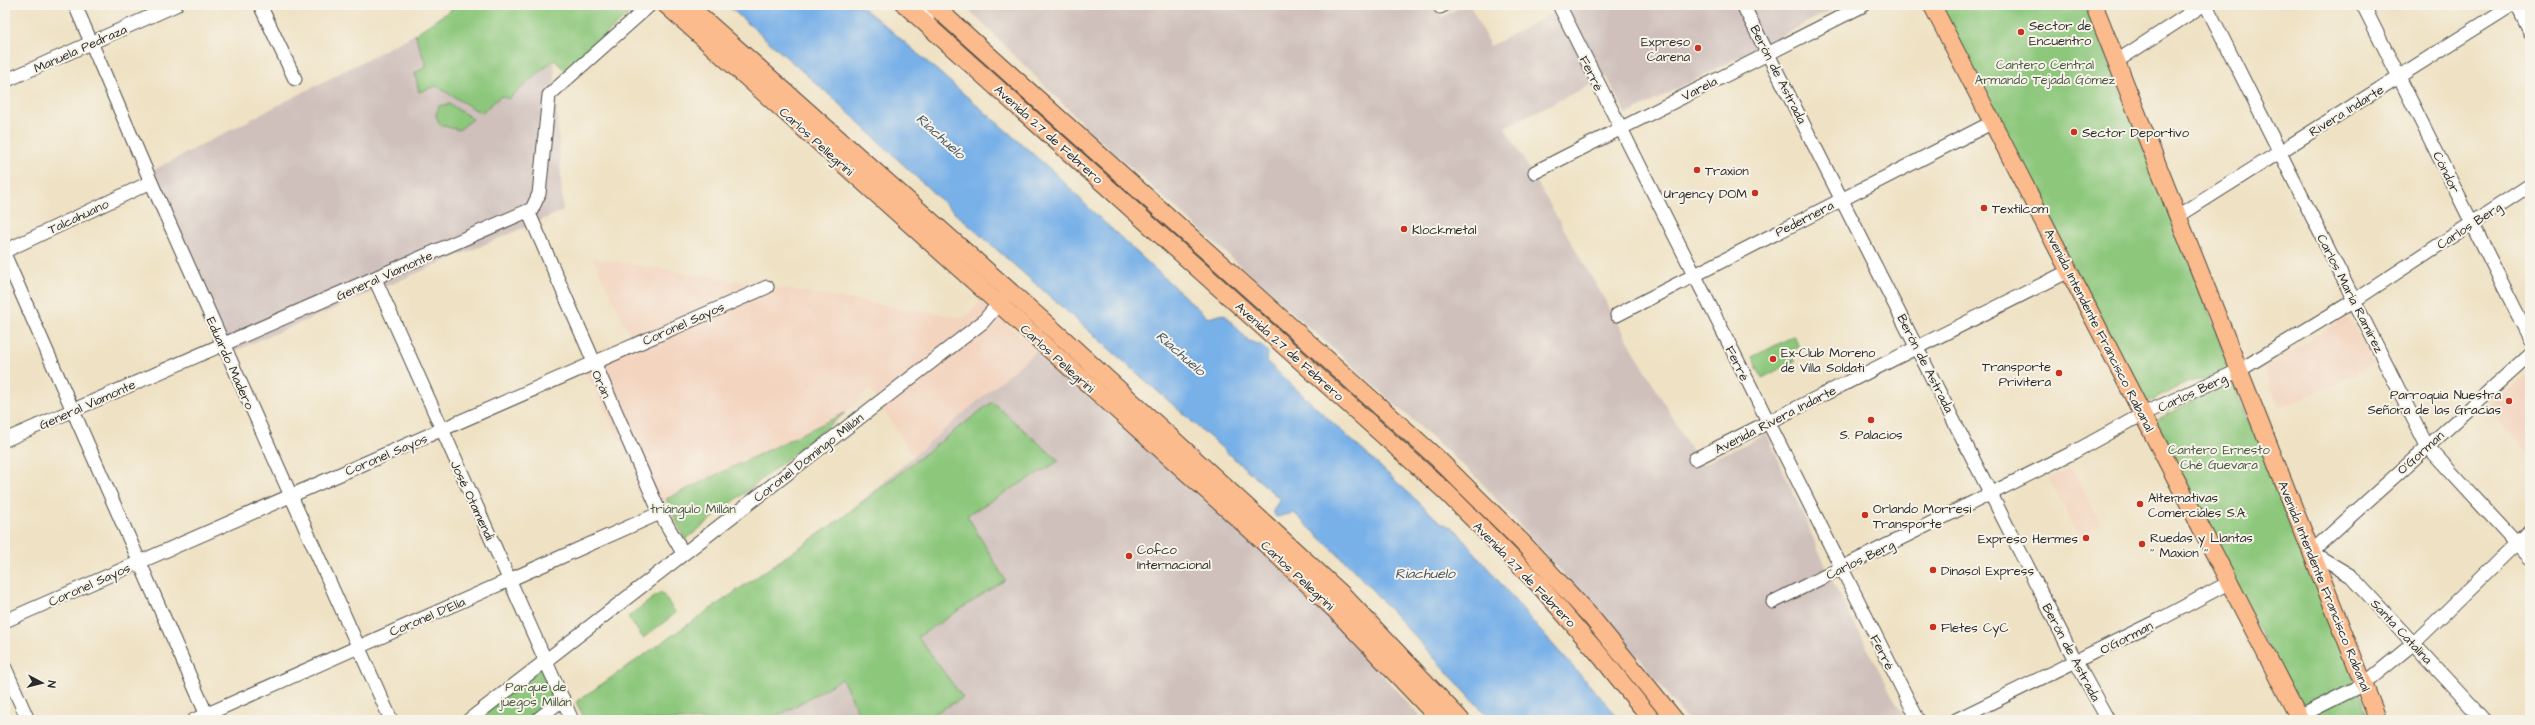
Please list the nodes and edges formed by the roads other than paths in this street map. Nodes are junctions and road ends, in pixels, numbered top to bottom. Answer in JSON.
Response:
{"nodes":[{"id":1,"x":75,"y":5,"type":"edge"},
{"id":2,"x":176,"y":5,"type":"edge"},
{"id":3,"x":260,"y":5,"type":"edge"},
{"id":4,"x":650,"y":5,"type":"edge"},
{"id":5,"x":666,"y":5,"type":"edge"},
{"id":6,"x":688,"y":5,"type":"edge"},
{"id":7,"x":905,"y":5,"type":"edge"},
{"id":8,"x":918,"y":5,"type":"edge"},
{"id":9,"x":933,"y":5,"type":"edge"},
{"id":10,"x":1559,"y":5,"type":"edge"},
{"id":11,"x":1744,"y":5,"type":"edge"},
{"id":12,"x":1864,"y":5,"type":"edge"},
{"id":13,"x":1932,"y":5,"type":"edge"},
{"id":14,"x":2094,"y":5,"type":"edge"},
{"id":15,"x":2203,"y":5,"type":"edge"},
{"id":16,"x":2206,"y":5,"type":"edge"},
{"id":17,"x":2363,"y":5,"type":"edge"},
{"id":18,"x":2512,"y":5,"type":"edge"},
{"id":19,"x":2516,"y":5,"type":"edge"},
{"id":20,"x":931,"y":28,"type":"junction"},
{"id":21,"x":2530,"y":32,"type":"edge"},
{"id":22,"x":92,"y":43,"type":"junction"},
{"id":23,"x":1769,"y":53,"type":"junction"},
{"id":24,"x":2117,"y":61,"type":"junction"},
{"id":25,"x":2399,"y":76,"type":"junction"},
{"id":26,"x":295,"y":79,"type":"dead end"},
{"id":27,"x":5,"y":81,"type":"edge"},
{"id":28,"x":1993,"y":122,"type":"junction"},
{"id":29,"x":1620,"y":129,"type":"junction"},
{"id":30,"x":2280,"y":152,"type":"junction"},
{"id":31,"x":1535,"y":172,"type":"dead end"},
{"id":32,"x":151,"y":182,"type":"junction"},
{"id":33,"x":2530,"y":186,"type":"edge"},
{"id":34,"x":1842,"y":199,"type":"junction"},
{"id":35,"x":528,"y":211,"type":"junction"},
{"id":36,"x":2180,"y":215,"type":"junction"},
{"id":37,"x":2472,"y":222,"type":"junction"},
{"id":38,"x":5,"y":251,"type":"edge"},
{"id":39,"x":5,"y":256,"type":"edge"},
{"id":40,"x":2069,"y":271,"type":"junction"},
{"id":41,"x":1694,"y":274,"type":"junction"},
{"id":42,"x":375,"y":279,"type":"junction"},
{"id":43,"x":767,"y":287,"type":"dead end"},
{"id":44,"x":1010,"y":291,"type":"junction"},
{"id":45,"x":2355,"y":300,"type":"junction"},
{"id":46,"x":998,"y":304,"type":"junction"},
{"id":47,"x":1617,"y":315,"type":"dead end"},
{"id":48,"x":2530,"y":339,"type":"edge"},
{"id":49,"x":223,"y":345,"type":"junction"},
{"id":50,"x":1917,"y":346,"type":"junction"},
{"id":51,"x":1319,"y":353,"type":"junction"},
{"id":52,"x":2530,"y":354,"type":"edge"},
{"id":53,"x":593,"y":362,"type":"junction"},
{"id":54,"x":1307,"y":366,"type":"junction"},
{"id":55,"x":2236,"y":372,"type":"junction"},
{"id":56,"x":73,"y":410,"type":"junction"},
{"id":57,"x":2143,"y":414,"type":"junction"},
{"id":58,"x":1768,"y":424,"type":"junction"},
{"id":59,"x":441,"y":431,"type":"junction"},
{"id":60,"x":5,"y":440,"type":"edge"},
{"id":61,"x":2427,"y":446,"type":"junction"},
{"id":62,"x":1695,"y":459,"type":"dead end"},
{"id":63,"x":1992,"y":494,"type":"junction"},
{"id":64,"x":291,"y":496,"type":"junction"},
{"id":65,"x":660,"y":513,"type":"junction"},
{"id":66,"x":2530,"y":530,"type":"edge"},
{"id":67,"x":2516,"y":542,"type":"junction"},
{"id":68,"x":2311,"y":552,"type":"junction"},
{"id":69,"x":683,"y":554,"type":"junction"},
{"id":70,"x":2530,"y":558,"type":"edge"},
{"id":71,"x":140,"y":561,"type":"junction"},
{"id":72,"x":1840,"y":569,"type":"junction"},
{"id":73,"x":509,"y":580,"type":"junction"},
{"id":74,"x":2230,"y":582,"type":"junction"},
{"id":75,"x":1773,"y":602,"type":"dead end"},
{"id":76,"x":5,"y":621,"type":"edge"},
{"id":77,"x":2414,"y":643,"type":"junction"},
{"id":78,"x":357,"y":646,"type":"junction"},
{"id":79,"x":545,"y":660,"type":"junction"},
{"id":80,"x":2076,"y":662,"type":"junction"},
{"id":81,"x":5,"y":668,"type":"edge"},
{"id":82,"x":1636,"y":670,"type":"junction"},
{"id":83,"x":1622,"y":682,"type":"junction"},
{"id":84,"x":2364,"y":684,"type":"junction"},
{"id":85,"x":563,"y":699,"type":"junction"},
{"id":86,"x":207,"y":717,"type":"edge"},
{"id":87,"x":2297,"y":719,"type":"edge"},
{"id":88,"x":28,"y":720,"type":"edge"},
{"id":89,"x":194,"y":720,"type":"edge"},
{"id":90,"x":391,"y":720,"type":"edge"},
{"id":91,"x":469,"y":720,"type":"edge"},
{"id":92,"x":537,"y":720,"type":"edge"},
{"id":93,"x":572,"y":720,"type":"edge"},
{"id":94,"x":1440,"y":720,"type":"edge"},
{"id":95,"x":1461,"y":720,"type":"edge"},
{"id":96,"x":1652,"y":720,"type":"edge"},
{"id":97,"x":1675,"y":720,"type":"edge"},
{"id":98,"x":1918,"y":720,"type":"edge"},
{"id":99,"x":1956,"y":720,"type":"edge"},
{"id":100,"x":2108,"y":720,"type":"edge"},
{"id":101,"x":2378,"y":720,"type":"edge"},
{"id":102,"x":2484,"y":720,"type":"edge"}],
"edges":[{"from":1,"to":22,"type":"street","name":"Eduardo Madero"},
{"from":2,"to":22,"type":"street","name":"Manuela Pedraza"},
{"from":3,"to":26,"type":"street"},
{"from":4,"to":35,"type":"street","name":"General Viamonte"},
{"from":5,"to":46,"type":"main road","name":"Carlos Pellegrini"},
{"from":6,"to":44,"type":"main road","name":"Carlos Pellegrini"},
{"from":7,"to":20,"type":"main road","name":"Avenida 27 de Febrero"},
{"from":8,"to":20,"type":"street"},
{"from":9,"to":51,"type":"main road","name":"Avenida 27 de Febrero"},
{"from":10,"to":29,"type":"street","name":"Ferré"},
{"from":11,"to":23,"type":"street","name":"Berón de Astrada"},
{"from":12,"to":23,"type":"street","name":"Varela"},
{"from":13,"to":28,"type":"main road","name":"Avenida Intendente Francisco Rabanal"},
{"from":14,"to":24,"type":"main road","name":"Avenida Intendente Francisco Rabanal"},
{"from":15,"to":24,"type":"street"},
{"from":16,"to":30,"type":"street","name":"Carlos María Ramírez"},
{"from":17,"to":25,"type":"street","name":"Cóndor"},
{"from":18,"to":25,"type":"street","name":"Rivera Indarte"},
{"from":19,"to":21,"type":"street"},
{"from":20,"to":54,"type":"main road","name":"Avenida 27 de Febrero"},
{"from":22,"to":27,"type":"street","name":"Manuela Pedraza"},
{"from":22,"to":32,"type":"street","name":"Eduardo Madero"},
{"from":23,"to":29,"type":"street","name":"Varela"},
{"from":23,"to":34,"type":"street","name":"Berón de Astrada"},
{"from":24,"to":36,"type":"main road","name":"Avenida Intendente Francisco Rabanal"},
{"from":25,"to":30,"type":"street","name":"Rivera Indarte"},
{"from":25,"to":37,"type":"street","name":"Cóndor"},
{"from":28,"to":34,"type":"street","name":"Pedernera"},
{"from":28,"to":40,"type":"main road","name":"Avenida Intendente Francisco Rabanal"},
{"from":29,"to":31,"type":"street","name":"Varela"},
{"from":29,"to":41,"type":"street","name":"Ferré"},
{"from":30,"to":36,"type":"street","name":"Rivera Indarte"},
{"from":30,"to":45,"type":"street","name":"Carlos María Ramírez"},
{"from":32,"to":38,"type":"street","name":"Talcahuano"},
{"from":32,"to":49,"type":"street","name":"Eduardo Madero"},
{"from":33,"to":37,"type":"street","name":"Carlos Berg"},
{"from":34,"to":41,"type":"street","name":"Pedernera"},
{"from":34,"to":50,"type":"street","name":"Berón de Astrada"},
{"from":35,"to":42,"type":"street","name":"General Viamonte"},
{"from":35,"to":53,"type":"street","name":"Orán"},
{"from":36,"to":55,"type":"main road","name":"Avenida Intendente Francisco Rabanal"},
{"from":37,"to":45,"type":"street","name":"Carlos Berg"},
{"from":37,"to":48,"type":"street","name":"Cóndor"},
{"from":39,"to":56,"type":"street"},
{"from":40,"to":50,"type":"street","name":"Avenida Rivera Indarte"},
{"from":40,"to":57,"type":"main road","name":"Avenida Intendente Francisco Rabanal"},
{"from":41,"to":47,"type":"street","name":"Pedernera"},
{"from":41,"to":58,"type":"street","name":"Ferré"},
{"from":42,"to":49,"type":"street","name":"General Viamonte"},
{"from":42,"to":59,"type":"street","name":"José Otamendi"},
{"from":43,"to":53,"type":"street","name":"Coronel Sayos"},
{"from":44,"to":46,"type":"street","name":"Coronel Domingo Millán"},
{"from":44,"to":95,"type":"main road","name":"Carlos Pellegrini"},
{"from":45,"to":55,"type":"street","name":"Carlos Berg"},
{"from":45,"to":61,"type":"street","name":"Carlos María Ramírez"},
{"from":46,"to":69,"type":"street","name":"Coronel Domingo Millán"},
{"from":46,"to":94,"type":"main road","name":"Carlos Pellegrini"},
{"from":49,"to":56,"type":"street","name":"General Viamonte"},
{"from":49,"to":64,"type":"street","name":"Eduardo Madero"},
{"from":50,"to":58,"type":"street","name":"Avenida Rivera Indarte"},
{"from":50,"to":63,"type":"street","name":"Berón de Astrada"},
{"from":51,"to":54,"type":"main road"},
{"from":51,"to":82,"type":"main road","name":"Avenida 27 de Febrero"},
{"from":52,"to":61,"type":"street","name":"O'Gorman"},
{"from":53,"to":59,"type":"street","name":"Coronel Sayos"},
{"from":53,"to":65,"type":"street","name":"Orán"},
{"from":54,"to":83,"type":"main road","name":"Avenida 27 de Febrero"},
{"from":55,"to":57,"type":"street","name":"Carlos Berg"},
{"from":55,"to":68,"type":"main road","name":"Avenida Intendente Francisco Rabanal"},
{"from":56,"to":60,"type":"street","name":"General Viamonte"},
{"from":56,"to":71,"type":"street"},
{"from":57,"to":63,"type":"street","name":"Carlos Berg"},
{"from":57,"to":74,"type":"main road","name":"Avenida Intendente Francisco Rabanal"},
{"from":58,"to":62,"type":"street","name":"Avenida Rivera Indarte"},
{"from":58,"to":72,"type":"street","name":"Ferré"},
{"from":59,"to":64,"type":"street","name":"Coronel Sayos"},
{"from":59,"to":73,"type":"street","name":"José Otamendi"},
{"from":61,"to":67,"type":"street","name":"Carlos María Ramírez"},
{"from":61,"to":68,"type":"street","name":"O'Gorman"},
{"from":63,"to":72,"type":"street","name":"Carlos Berg"},
{"from":63,"to":80,"type":"street","name":"Berón de Astrada"},
{"from":64,"to":71,"type":"street","name":"Coronel Sayos"},
{"from":64,"to":78,"type":"street","name":"Eduardo Madero"},
{"from":65,"to":69,"type":"street","name":"Orán"},
{"from":65,"to":73,"type":"street","name":"Coronel D'Elía"},
{"from":66,"to":67,"type":"street"},
{"from":67,"to":70,"type":"street","name":"Carlos María Ramírez"},
{"from":67,"to":77,"type":"street"},
{"from":68,"to":77,"type":"street","name":"Santa Catalina"},
{"from":68,"to":84,"type":"main road","name":"Avenida Intendente Francisco Rabanal"},
{"from":69,"to":79,"type":"street","name":"Coronel Domingo Millán"},
{"from":71,"to":76,"type":"street","name":"Coronel Sayos"},
{"from":71,"to":86,"type":"street"},
{"from":72,"to":75,"type":"street","name":"Carlos Berg"},
{"from":72,"to":98,"type":"street","name":"Ferré"},
{"from":73,"to":78,"type":"street","name":"Coronel D'Elía"},
{"from":73,"to":79,"type":"street","name":"José Otamendi"},
{"from":74,"to":80,"type":"street","name":"O'Gorman"},
{"from":74,"to":87,"type":"main road","name":"Avenida Intendente Francisco Rabanal"},
{"from":77,"to":84,"type":"street"},
{"from":77,"to":102,"type":"street","name":"Santa Catalina"},
{"from":78,"to":86,"type":"street","name":"Coronel D'Elía"},
{"from":78,"to":90,"type":"street","name":"Eduardo Madero"},
{"from":79,"to":85,"type":"street","name":"José Otamendi"},
{"from":79,"to":91,"type":"street","name":"Coronel Domingo Millán"},
{"from":80,"to":99,"type":"street","name":"O'Gorman"},
{"from":80,"to":100,"type":"street","name":"Berón de Astrada"},
{"from":81,"to":88,"type":"street"},
{"from":82,"to":83,"type":"main road"},
{"from":82,"to":97,"type":"main road","name":"Avenida 27 de Febrero"},
{"from":83,"to":96,"type":"main road"},
{"from":84,"to":87,"type":"street"},
{"from":84,"to":101,"type":"main road","name":"Avenida Intendente Francisco Rabanal"},
{"from":85,"to":92,"type":"street"},
{"from":85,"to":93,"type":"street","name":"José Otamendi"},
{"from":86,"to":89,"type":"street","name":"Coronel D'Elía"}]}
